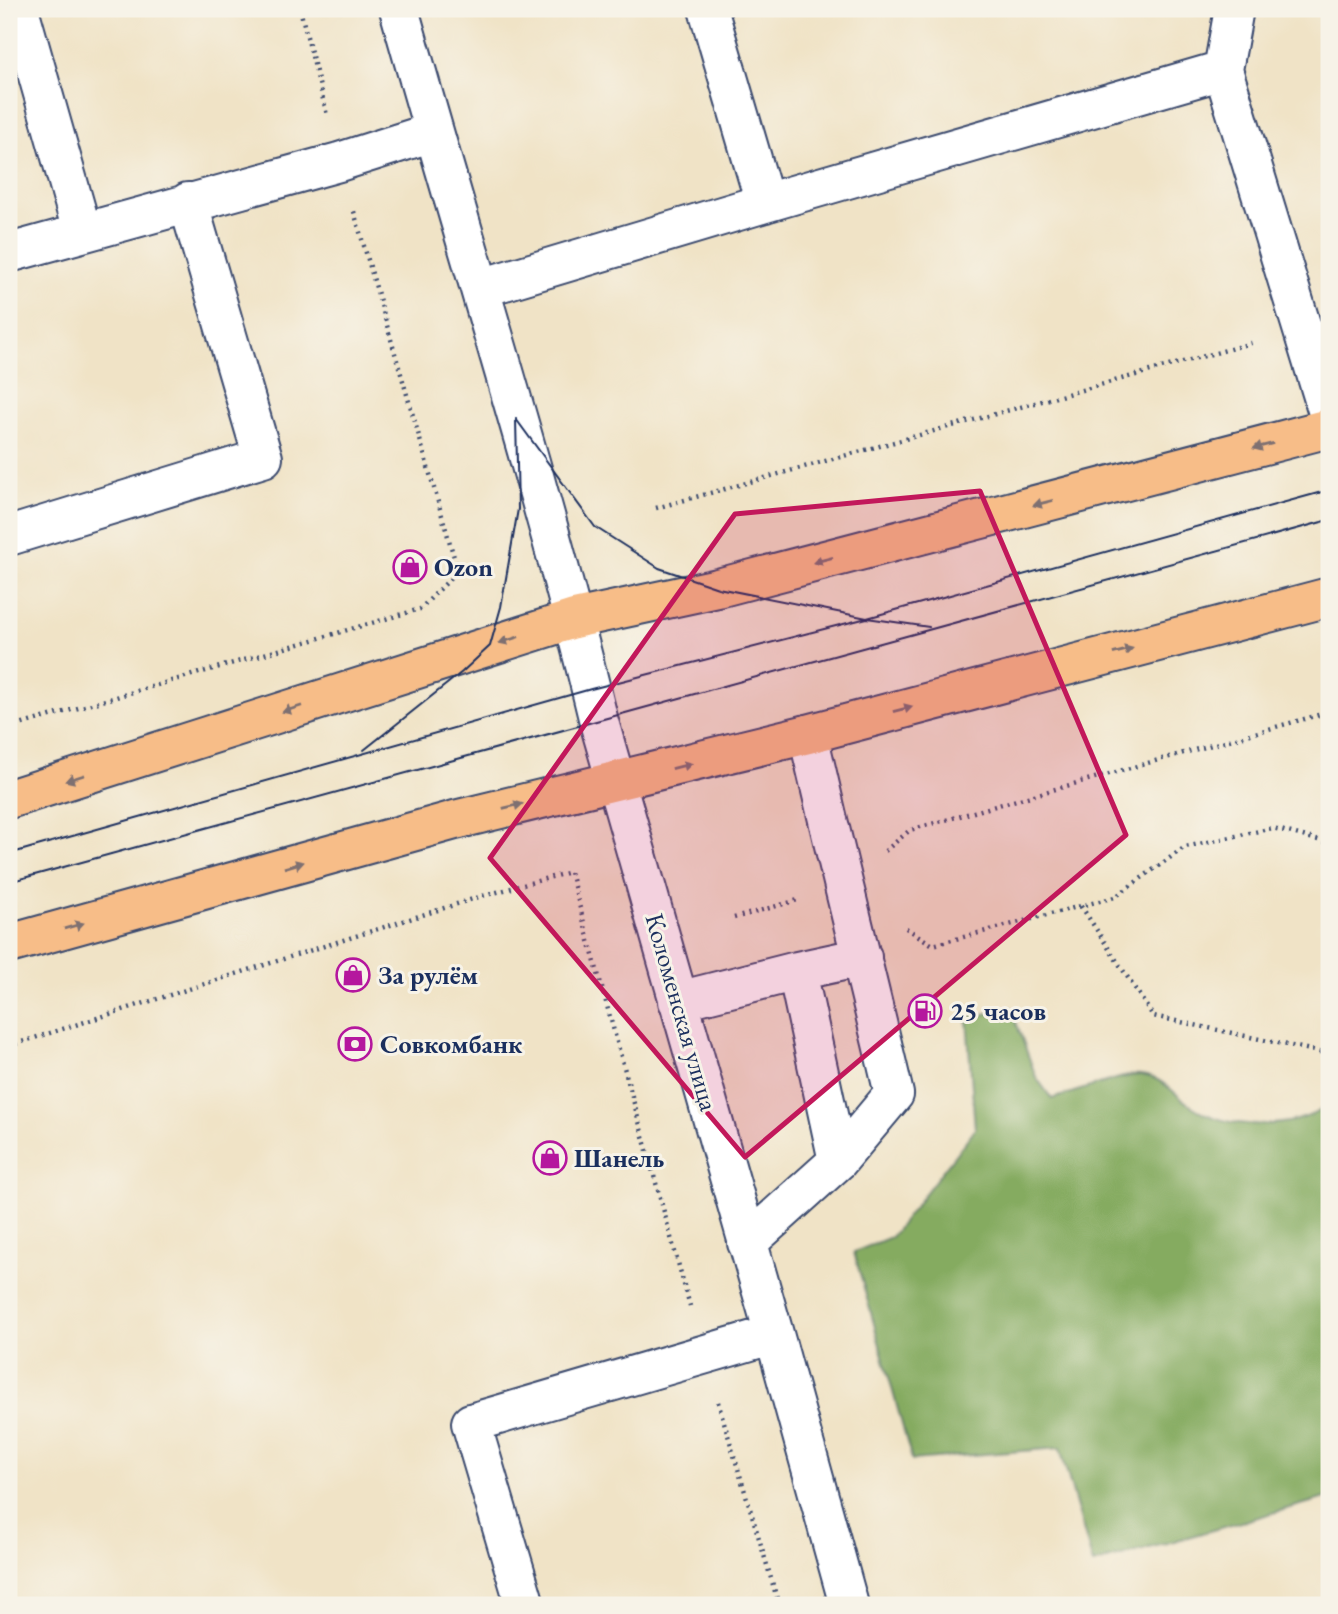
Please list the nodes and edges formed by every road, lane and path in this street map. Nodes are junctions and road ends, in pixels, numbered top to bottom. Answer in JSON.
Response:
{"nodes":[{"id":1,"x":19,"y":9,"type":"edge"},
{"id":2,"x":300,"y":9,"type":"edge"},
{"id":3,"x":399,"y":9,"type":"edge"},
{"id":4,"x":708,"y":9,"type":"edge"},
{"id":5,"x":1234,"y":9,"type":"edge"},
{"id":6,"x":1223,"y":71,"type":"junction"},
{"id":7,"x":433,"y":132,"type":"junction"},
{"id":8,"x":339,"y":162,"type":"junction"},
{"id":9,"x":188,"y":202,"type":"junction"},
{"id":10,"x":765,"y":203,"type":"junction"},
{"id":11,"x":82,"y":231,"type":"junction"},
{"id":12,"x":9,"y":253,"type":"edge"},
{"id":13,"x":481,"y":289,"type":"junction"},
{"id":14,"x":1303,"y":328,"type":"junction"},
{"id":15,"x":1329,"y":416,"type":"edge"},
{"id":16,"x":1329,"y":428,"type":"edge"},
{"id":17,"x":656,"y":508,"type":"dead end"},
{"id":18,"x":9,"y":536,"type":"edge"},
{"id":19,"x":1329,"y":597,"type":"edge"},
{"id":20,"x":574,"y":620,"type":"junction"},
{"id":21,"x":1329,"y":712,"type":"edge"},
{"id":22,"x":9,"y":728,"type":"edge"},
{"id":23,"x":808,"y":734,"type":"junction"},
{"id":24,"x":616,"y":782,"type":"junction"},
{"id":25,"x":9,"y":799,"type":"edge"},
{"id":26,"x":1329,"y":843,"type":"edge"},
{"id":27,"x":843,"y":888,"type":"junction"},
{"id":28,"x":1081,"y":906,"type":"junction"},
{"id":29,"x":734,"y":918,"type":"dead end"},
{"id":30,"x":9,"y":944,"type":"edge"},
{"id":31,"x":862,"y":957,"type":"junction"},
{"id":32,"x":797,"y":971,"type":"junction"},
{"id":33,"x":678,"y":1000,"type":"junction"},
{"id":34,"x":9,"y":1046,"type":"edge"},
{"id":35,"x":1329,"y":1054,"type":"edge"},
{"id":36,"x":838,"y":1161,"type":"junction"},
{"id":37,"x":747,"y":1243,"type":"junction"},
{"id":38,"x":774,"y":1334,"type":"junction"},
{"id":39,"x":703,"y":1354,"type":"junction"},
{"id":40,"x":524,"y":1605,"type":"edge"},
{"id":41,"x":779,"y":1605,"type":"edge"},
{"id":42,"x":849,"y":1605,"type":"edge"}],
"edges":[{"from":1,"to":11,"type":"street"},
{"from":2,"to":8,"type":"path"},
{"from":3,"to":7,"type":"street","name":"Коломенская улица"},
{"from":4,"to":10,"type":"street"},
{"from":5,"to":6,"type":"street"},
{"from":6,"to":10,"type":"street"},
{"from":6,"to":14,"type":"street"},
{"from":7,"to":8,"type":"street"},
{"from":7,"to":13,"type":"street","name":"Коломенская улица"},
{"from":8,"to":9,"type":"street"},
{"from":8,"to":22,"type":"path"},
{"from":9,"to":11,"type":"street"},
{"from":9,"to":18,"type":"street"},
{"from":10,"to":13,"type":"street"},
{"from":11,"to":12,"type":"street"},
{"from":13,"to":20,"type":"street","name":"Коломенская улица"},
{"from":14,"to":15,"type":"street"},
{"from":14,"to":17,"type":"path"},
{"from":16,"to":20,"type":"highway","one_way":true},
{"from":23,"to":19,"type":"highway","one_way":true},
{"from":20,"to":24,"type":"street","name":"Коломенская улица"},
{"from":20,"to":25,"type":"highway","one_way":true},
{"from":21,"to":27,"type":"path"},
{"from":24,"to":23,"type":"highway","one_way":true},
{"from":23,"to":27,"type":"street"},
{"from":30,"to":24,"type":"highway","one_way":true},
{"from":24,"to":33,"type":"street","name":"Коломенская улица"},
{"from":26,"to":28,"type":"path"},
{"from":27,"to":28,"type":"path"},
{"from":27,"to":29,"type":"path"},
{"from":27,"to":31,"type":"street"},
{"from":28,"to":35,"type":"path"},
{"from":31,"to":32,"type":"street"},
{"from":31,"to":36,"type":"street"},
{"from":32,"to":33,"type":"street"},
{"from":32,"to":36,"type":"street"},
{"from":33,"to":37,"type":"street","name":"Коломенская улица"},
{"from":34,"to":39,"type":"path"},
{"from":36,"to":37,"type":"street"},
{"from":37,"to":38,"type":"street","name":"Коломенская улица"},
{"from":38,"to":39,"type":"street"},
{"from":38,"to":42,"type":"street","name":"Коломенская улица"},
{"from":39,"to":40,"type":"street"},
{"from":39,"to":41,"type":"path"}]}
